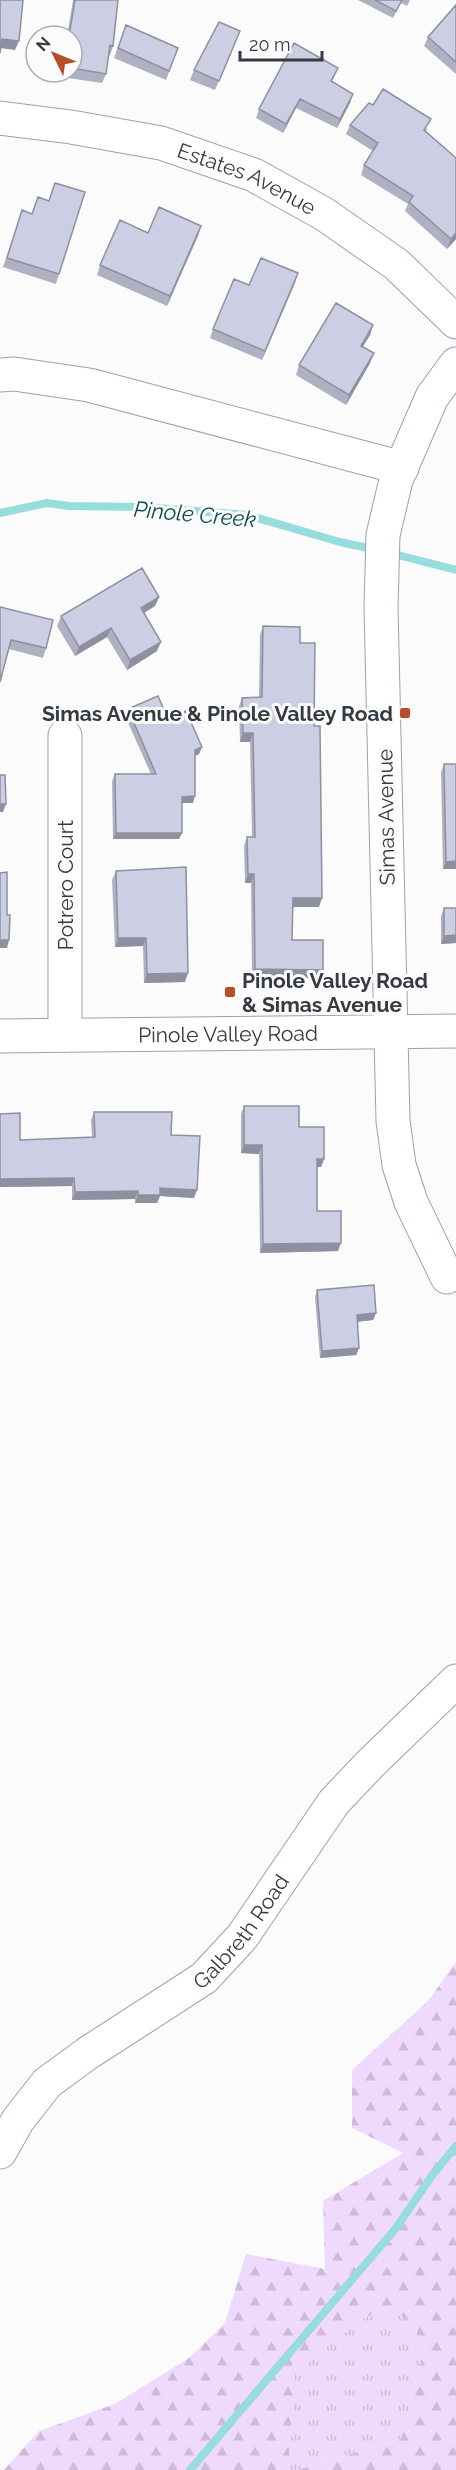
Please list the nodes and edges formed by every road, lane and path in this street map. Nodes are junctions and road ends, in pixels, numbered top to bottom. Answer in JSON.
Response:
{"nodes":[{"id":1,"x":0,"y":118,"type":"edge"},
{"id":2,"x":456,"y":322,"type":"edge"},
{"id":3,"x":456,"y":364,"type":"edge"},
{"id":4,"x":0,"y":375,"type":"edge"},
{"id":5,"x":399,"y":474,"type":"junction"},
{"id":6,"x":65,"y":736,"type":"dead end"},
{"id":7,"x":456,"y":1031,"type":"edge"},
{"id":8,"x":390,"y":1033,"type":"junction"},
{"id":9,"x":65,"y":1035,"type":"junction"},
{"id":10,"x":0,"y":1036,"type":"edge"},
{"id":11,"x":447,"y":1277,"type":"dead end"},
{"id":12,"x":456,"y":1681,"type":"edge"},
{"id":13,"x":0,"y":2151,"type":"edge"}],
"edges":[{"from":1,"to":2,"type":"street","name":"Estates Avenue"},
{"from":3,"to":5,"type":"street","name":"Simas Avenue"},
{"from":4,"to":5,"type":"street"},
{"from":5,"to":8,"type":"street","name":"Simas Avenue"},
{"from":6,"to":9,"type":"street","name":"Potrero Court"},
{"from":7,"to":8,"type":"street","name":"Pinole Valley Road"},
{"from":8,"to":9,"type":"street","name":"Pinole Valley Road"},
{"from":8,"to":11,"type":"street","name":"Simas Avenue"},
{"from":9,"to":10,"type":"street","name":"Pinole Valley Road"},
{"from":12,"to":13,"type":"street","name":"Galbreth Road"}]}
